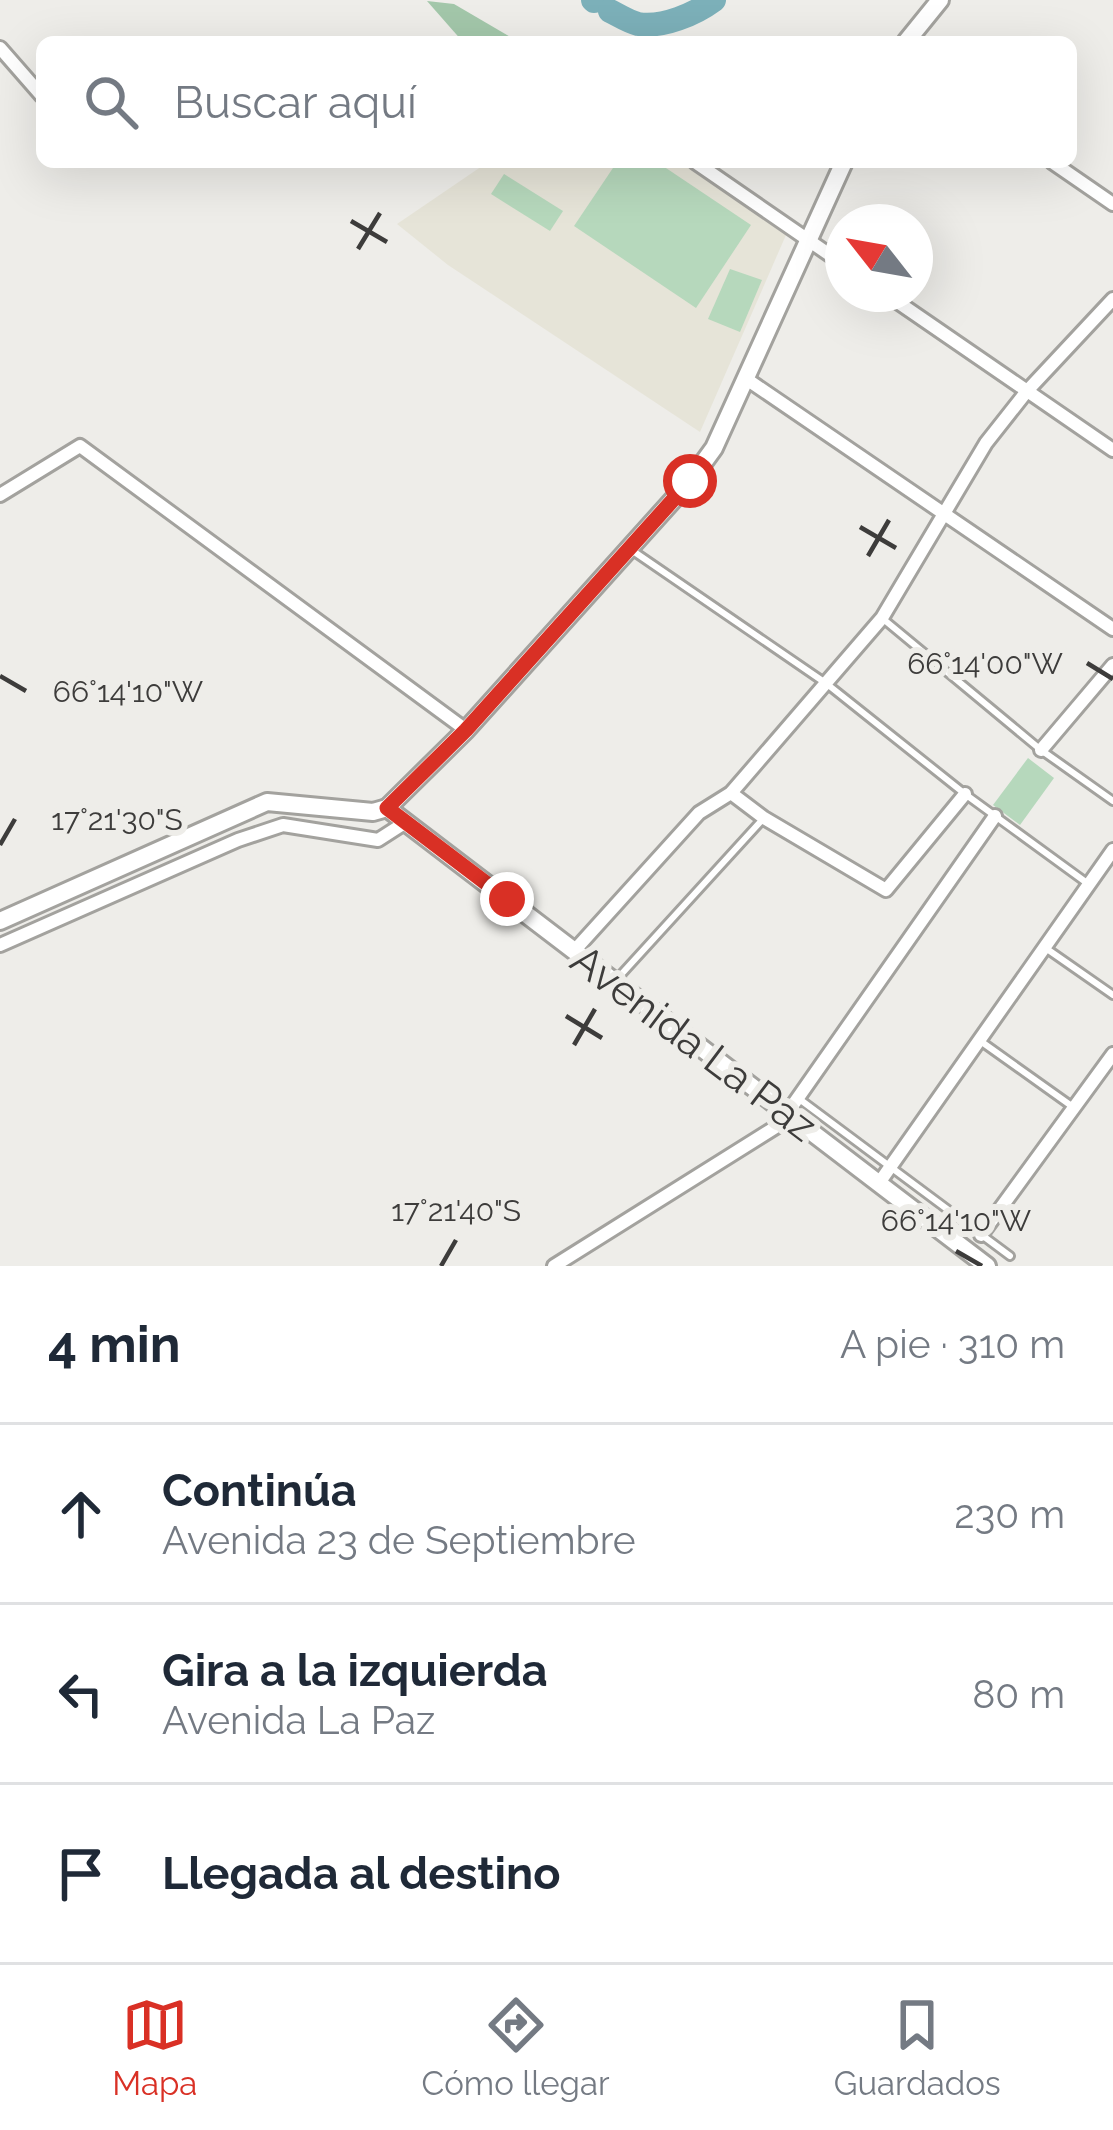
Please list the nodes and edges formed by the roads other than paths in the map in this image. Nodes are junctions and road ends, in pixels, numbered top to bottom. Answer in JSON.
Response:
{"nodes":[{"id":1,"x":940,"y":0,"type":"edge"},
{"id":2,"x":911,"y":36,"type":"edge"},
{"id":3,"x":0,"y":48,"type":"edge"},
{"id":4,"x":36,"y":89,"type":"edge"},
{"id":5,"x":704,"y":168,"type":"edge"},
{"id":6,"x":841,"y":168,"type":"edge"},
{"id":7,"x":1061,"y":168,"type":"edge"},
{"id":8,"x":1113,"y":204,"type":"edge"},
{"id":9,"x":807,"y":239,"type":"junction"},
{"id":10,"x":825,"y":252,"type":"edge"},
{"id":11,"x":1113,"y":299,"type":"edge"},
{"id":12,"x":912,"y":312,"type":"edge"},
{"id":13,"x":745,"y":378,"type":"junction"},
{"id":14,"x":1027,"y":391,"type":"junction"},
{"id":15,"x":1113,"y":450,"type":"edge"},
{"id":16,"x":0,"y":495,"type":"edge"},
{"id":17,"x":945,"y":514,"type":"junction"},
{"id":18,"x":630,"y":549,"type":"junction"},
{"id":19,"x":882,"y":618,"type":"junction"},
{"id":20,"x":1113,"y":629,"type":"edge"},
{"id":21,"x":1113,"y":665,"type":"edge"},
{"id":22,"x":827,"y":684,"type":"junction"},
{"id":23,"x":466,"y":730,"type":"junction"},
{"id":24,"x":1041,"y":750,"type":"junction"},
{"id":25,"x":731,"y":793,"type":"junction"},
{"id":26,"x":964,"y":794,"type":"junction"},
{"id":27,"x":1113,"y":801,"type":"edge"},
{"id":28,"x":387,"y":808,"type":"junction"},
{"id":29,"x":995,"y":816,"type":"junction"},
{"id":30,"x":764,"y":818,"type":"junction"},
{"id":31,"x":406,"y":823,"type":"junction"},
{"id":32,"x":1113,"y":851,"type":"edge"},
{"id":33,"x":1089,"y":884,"type":"junction"},
{"id":34,"x":0,"y":921,"type":"edge"},
{"id":35,"x":0,"y":946,"type":"edge"},
{"id":36,"x":1045,"y":947,"type":"junction"},
{"id":37,"x":574,"y":951,"type":"junction"},
{"id":38,"x":614,"y":982,"type":"junction"},
{"id":39,"x":1113,"y":995,"type":"edge"},
{"id":40,"x":979,"y":1040,"type":"junction"},
{"id":41,"x":1113,"y":1054,"type":"edge"},
{"id":42,"x":792,"y":1106,"type":"junction"},
{"id":43,"x":1073,"y":1107,"type":"junction"},
{"id":44,"x":890,"y":1167,"type":"junction"},
{"id":45,"x":879,"y":1184,"type":"junction"},
{"id":46,"x":981,"y":1235,"type":"junction"},
{"id":47,"x":1010,"y":1256,"type":"dead end"},
{"id":48,"x":554,"y":1266,"type":"edge"},
{"id":49,"x":987,"y":1266,"type":"edge"}],
"edges":[{"from":1,"to":2,"type":"main road"},
{"from":3,"to":4,"type":"street"},
{"from":5,"to":9,"type":"street"},
{"from":6,"to":9,"type":"main road"},
{"from":7,"to":8,"type":"street"},
{"from":9,"to":10,"type":"street"},
{"from":9,"to":13,"type":"main road"},
{"from":11,"to":14,"type":"street"},
{"from":12,"to":14,"type":"street"},
{"from":13,"to":17,"type":"street"},
{"from":13,"to":18,"type":"main road"},
{"from":14,"to":15,"type":"street"},
{"from":14,"to":17,"type":"street"},
{"from":16,"to":23,"type":"street"},
{"from":17,"to":19,"type":"street"},
{"from":17,"to":20,"type":"street"},
{"from":18,"to":22,"type":"lane"},
{"from":18,"to":23,"type":"main road"},
{"from":19,"to":22,"type":"street"},
{"from":19,"to":24,"type":"lane"},
{"from":21,"to":24,"type":"street"},
{"from":22,"to":25,"type":"street"},
{"from":22,"to":26,"type":"lane"},
{"from":23,"to":28,"type":"main road"},
{"from":24,"to":27,"type":"lane"},
{"from":25,"to":30,"type":"street"},
{"from":25,"to":37,"type":"street"},
{"from":26,"to":29,"type":"lane"},
{"from":26,"to":30,"type":"street"},
{"from":28,"to":31,"type":"main road","name":"Avenida La Paz"},
{"from":28,"to":34,"type":"main road"},
{"from":29,"to":33,"type":"lane"},
{"from":29,"to":42,"type":"street"},
{"from":30,"to":38,"type":"lane"},
{"from":31,"to":35,"type":"street"},
{"from":31,"to":37,"type":"main road","name":"Avenida La Paz"},
{"from":32,"to":33,"type":"street"},
{"from":33,"to":36,"type":"street"},
{"from":36,"to":39,"type":"lane"},
{"from":36,"to":40,"type":"street"},
{"from":37,"to":38,"type":"main road","name":"Avenida La Paz"},
{"from":38,"to":42,"type":"main road","name":"Avenida La Paz"},
{"from":40,"to":43,"type":"lane"},
{"from":40,"to":44,"type":"street"},
{"from":41,"to":43,"type":"street"},
{"from":42,"to":44,"type":"lane"},
{"from":42,"to":45,"type":"main road","name":"Avenida La Paz"},
{"from":42,"to":48,"type":"street"},
{"from":43,"to":46,"type":"street"},
{"from":44,"to":45,"type":"street"},
{"from":44,"to":46,"type":"lane"},
{"from":45,"to":49,"type":"main road","name":"Avenida La Paz"},
{"from":46,"to":47,"type":"lane"}]}
